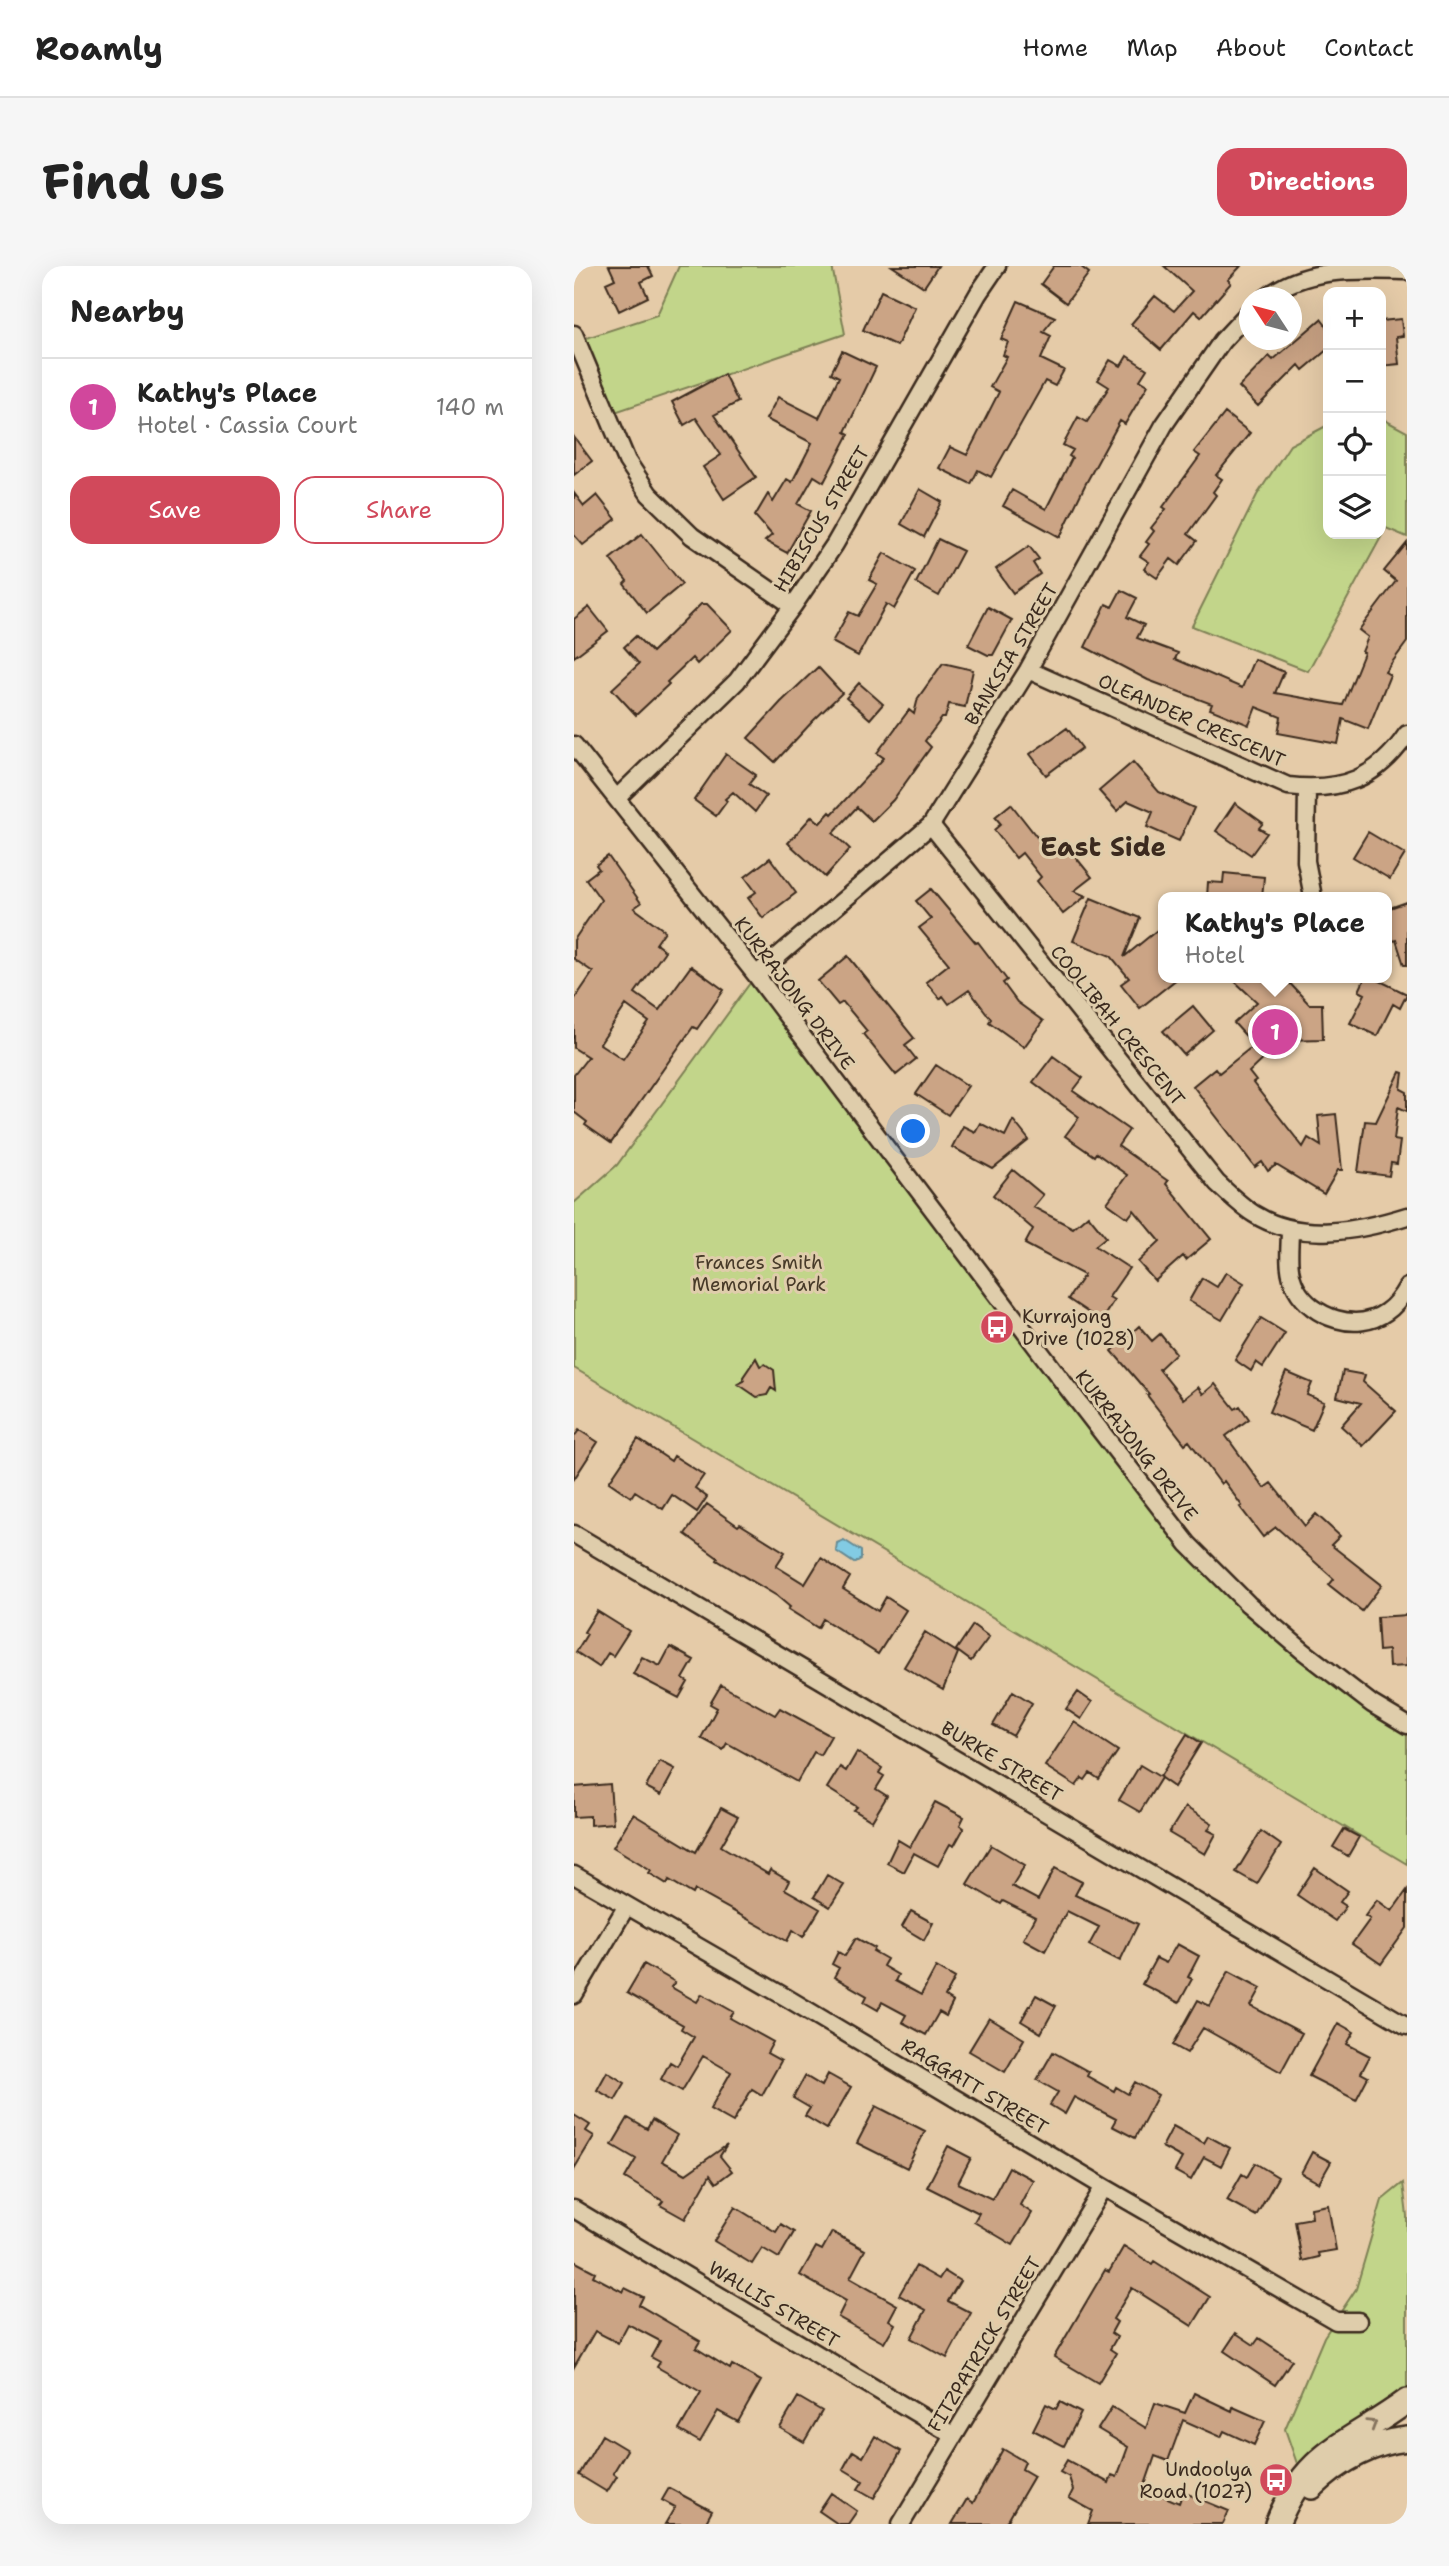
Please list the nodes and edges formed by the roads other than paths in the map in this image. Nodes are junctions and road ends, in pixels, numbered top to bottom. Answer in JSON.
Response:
{"nodes":[{"id":1,"x":997,"y":266,"type":"edge"},
{"id":2,"x":1407,"y":271,"type":"edge"},
{"id":3,"x":1284,"y":287,"type":"edge"},
{"id":4,"x":1239,"y":323,"type":"edge"},
{"id":5,"x":574,"y":334,"type":"edge"},
{"id":6,"x":793,"y":606,"type":"junction"},
{"id":7,"x":1028,"y":670,"type":"junction"},
{"id":8,"x":1407,"y":734,"type":"edge"},
{"id":9,"x":574,"y":744,"type":"edge"},
{"id":10,"x":1307,"y":788,"type":"junction"},
{"id":11,"x":618,"y":797,"type":"junction"},
{"id":12,"x":931,"y":825,"type":"junction"},
{"id":13,"x":1312,"y":892,"type":"edge"},
{"id":14,"x":756,"y":975,"type":"junction"},
{"id":15,"x":1407,"y":1217,"type":"edge"},
{"id":16,"x":1290,"y":1229,"type":"junction"},
{"id":17,"x":1407,"y":1287,"type":"edge"},
{"id":18,"x":574,"y":1534,"type":"edge"},
{"id":19,"x":1407,"y":1725,"type":"edge"},
{"id":20,"x":574,"y":1875,"type":"edge"},
{"id":21,"x":626,"y":1907,"type":"junction"},
{"id":22,"x":574,"y":1995,"type":"edge"},
{"id":23,"x":1407,"y":2026,"type":"edge"},
{"id":24,"x":1104,"y":2188,"type":"junction"},
{"id":25,"x":574,"y":2209,"type":"edge"},
{"id":26,"x":1359,"y":2321,"type":"dead end"},
{"id":27,"x":1407,"y":2401,"type":"edge"},
{"id":28,"x":953,"y":2435,"type":"junction"},
{"id":29,"x":1407,"y":2439,"type":"edge"},
{"id":30,"x":901,"y":2524,"type":"edge"},
{"id":31,"x":1279,"y":2524,"type":"edge"}],
"edges":[{"from":1,"to":6,"type":"street","name":"HIBISCUS STREET"},
{"from":2,"to":3,"type":"street"},
{"from":4,"to":7,"type":"street","name":"BANKSIA STREET"},
{"from":5,"to":6,"type":"street"},
{"from":6,"to":11,"type":"street","name":"HIBISCUS STREET"},
{"from":7,"to":10,"type":"street","name":"OLEANDER CRESCENT"},
{"from":7,"to":12,"type":"street","name":"BANKSIA STREET"},
{"from":8,"to":10,"type":"street","name":"OLEANDER CRESCENT"},
{"from":9,"to":11,"type":"street","name":"KURRAJONG DRIVE"},
{"from":10,"to":13,"type":"street"},
{"from":11,"to":14,"type":"street","name":"KURRAJONG DRIVE"},
{"from":12,"to":14,"type":"street","name":"BANKSIA STREET"},
{"from":12,"to":16,"type":"street","name":"COOLIBAH CRESCENT"},
{"from":14,"to":19,"type":"street","name":"KURRAJONG DRIVE"},
{"from":15,"to":16,"type":"street","name":"COOLIBAH CRESCENT"},
{"from":16,"to":17,"type":"street"},
{"from":18,"to":23,"type":"street","name":"BURKE STREET"},
{"from":20,"to":21,"type":"street","name":"RAGGATT STREET"},
{"from":21,"to":22,"type":"street"},
{"from":21,"to":24,"type":"street","name":"RAGGATT STREET"},
{"from":24,"to":26,"type":"street","name":"RAGGATT STREET"},
{"from":24,"to":28,"type":"street","name":"FITZPATRICK STREET"},
{"from":25,"to":28,"type":"street","name":"WALLIS STREET"},
{"from":31,"to":27,"type":"main road","one_way":true},
{"from":28,"to":30,"type":"street","name":"FITZPATRICK STREET"},
{"from":29,"to":31,"type":"main road"}]}
